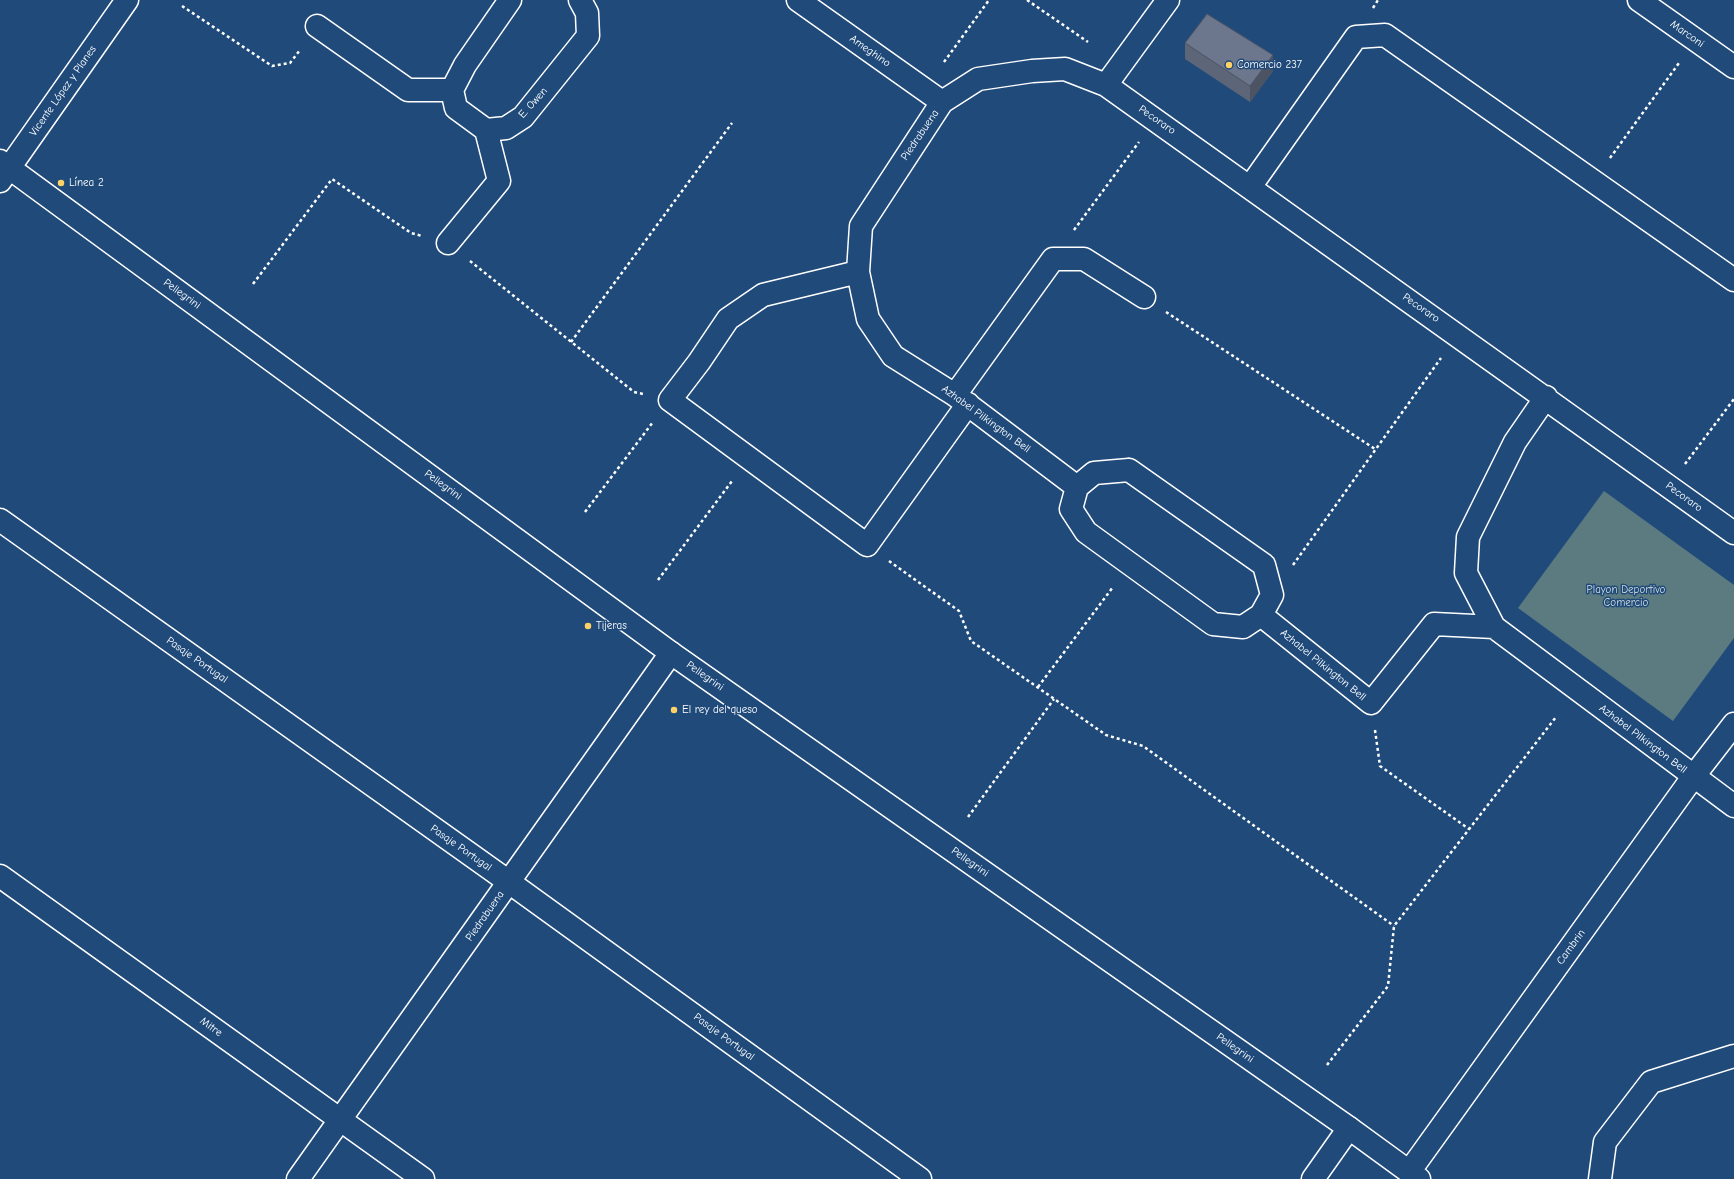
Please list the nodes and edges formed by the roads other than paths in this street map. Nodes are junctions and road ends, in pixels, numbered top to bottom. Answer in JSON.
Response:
{"nodes":[{"id":1,"x":127,"y":0,"type":"edge"},
{"id":2,"x":510,"y":0,"type":"edge"},
{"id":3,"x":580,"y":0,"type":"edge"},
{"id":4,"x":798,"y":0,"type":"edge"},
{"id":5,"x":1168,"y":0,"type":"edge"},
{"id":6,"x":1639,"y":0,"type":"edge"},
{"id":7,"x":317,"y":26,"type":"road end"},
{"id":8,"x":1734,"y":67,"type":"edge"},
{"id":9,"x":1106,"y":85,"type":"junction"},
{"id":10,"x":452,"y":90,"type":"junction"},
{"id":11,"x":942,"y":102,"type":"junction"},
{"id":12,"x":486,"y":130,"type":"junction"},
{"id":13,"x":3,"y":170,"type":"edge"},
{"id":14,"x":1250,"y":187,"type":"junction"},
{"id":15,"x":448,"y":243,"type":"road end"},
{"id":16,"x":858,"y":272,"type":"junction"},
{"id":17,"x":1734,"y":280,"type":"edge"},
{"id":18,"x":1144,"y":297,"type":"road end"},
{"id":19,"x":893,"y":356,"type":"joint"},
{"id":20,"x":1546,"y":397,"type":"junction"},
{"id":21,"x":962,"y":399,"type":"junction"},
{"id":22,"x":1077,"y":487,"type":"junction"},
{"id":23,"x":0,"y":520,"type":"edge"},
{"id":24,"x":1734,"y":533,"type":"edge"},
{"id":25,"x":1261,"y":615,"type":"junction"},
{"id":26,"x":1494,"y":628,"type":"junction"},
{"id":27,"x":671,"y":652,"type":"junction"},
{"id":28,"x":1734,"y":724,"type":"edge"},
{"id":29,"x":1693,"y":777,"type":"junction"},
{"id":30,"x":1734,"y":806,"type":"edge"},
{"id":31,"x":0,"y":876,"type":"edge"},
{"id":32,"x":509,"y":882,"type":"junction"},
{"id":33,"x":1734,"y":1056,"type":"edge"},
{"id":34,"x":341,"y":1120,"type":"junction"},
{"id":35,"x":1349,"y":1128,"type":"junction"},
{"id":36,"x":1414,"y":1176,"type":"edge"},
{"id":37,"x":298,"y":1179,"type":"edge"},
{"id":38,"x":423,"y":1179,"type":"edge"},
{"id":39,"x":920,"y":1179,"type":"edge"},
{"id":40,"x":1313,"y":1179,"type":"edge"},
{"id":41,"x":1600,"y":1179,"type":"edge"}],
"edges":[{"from":1,"to":13,"type":"street","name":"Vicente López y Planes"},
{"from":2,"to":10,"type":"street"},
{"from":3,"to":12,"type":"street","name":"E. Owen"},
{"from":4,"to":11,"type":"street","name":"Ameghino"},
{"from":5,"to":9,"type":"street"},
{"from":6,"to":8,"type":"street","name":"Marconi"},
{"from":7,"to":10,"type":"street"},
{"from":9,"to":11,"type":"street","name":"Piedrabuena"},
{"from":9,"to":14,"type":"street","name":"Pecoraro"},
{"from":10,"to":12,"type":"street"},
{"from":11,"to":16,"type":"street","name":"Piedrabuena"},
{"from":12,"to":15,"type":"street"},
{"from":13,"to":27,"type":"street","name":"Pellegrini"},
{"from":14,"to":17,"type":"street"},
{"from":14,"to":20,"type":"street","name":"Pecoraro"},
{"from":16,"to":19,"type":"street","name":"Piedrabuena"},
{"from":16,"to":21,"type":"street"},
{"from":18,"to":21,"type":"street"},
{"from":19,"to":21,"type":"street","name":"Azhabel Pilkington Bell"},
{"from":20,"to":24,"type":"street","name":"Pecoraro"},
{"from":20,"to":26,"type":"street","name":"Azhabel Pilkington Bell"},
{"from":21,"to":22,"type":"street","name":"Azhabel Pilkington Bell"},
{"from":22,"to":25,"type":"street"},
{"from":22,"to":25,"type":"street"},
{"from":23,"to":32,"type":"street","name":"Pasaje Portugal"},
{"from":25,"to":26,"type":"street","name":"Azhabel Pilkington Bell"},
{"from":26,"to":29,"type":"street","name":"Azhabel Pilkington Bell"},
{"from":27,"to":32,"type":"street","name":"Piedrabuena"},
{"from":27,"to":35,"type":"street","name":"Pellegrini"},
{"from":28,"to":29,"type":"street","name":"Cambrin"},
{"from":29,"to":30,"type":"street","name":"Azhabel Pilkington Bell"},
{"from":29,"to":36,"type":"street","name":"Cambrin"},
{"from":31,"to":34,"type":"street","name":"Mitre"},
{"from":32,"to":34,"type":"street","name":"Piedrabuena"},
{"from":32,"to":39,"type":"street","name":"Pasaje Portugal"},
{"from":33,"to":41,"type":"street"},
{"from":34,"to":37,"type":"street","name":"Piedrabuena"},
{"from":34,"to":38,"type":"street","name":"Mitre"},
{"from":35,"to":36,"type":"street","name":"Pellegrini"},
{"from":35,"to":40,"type":"street"}]}
